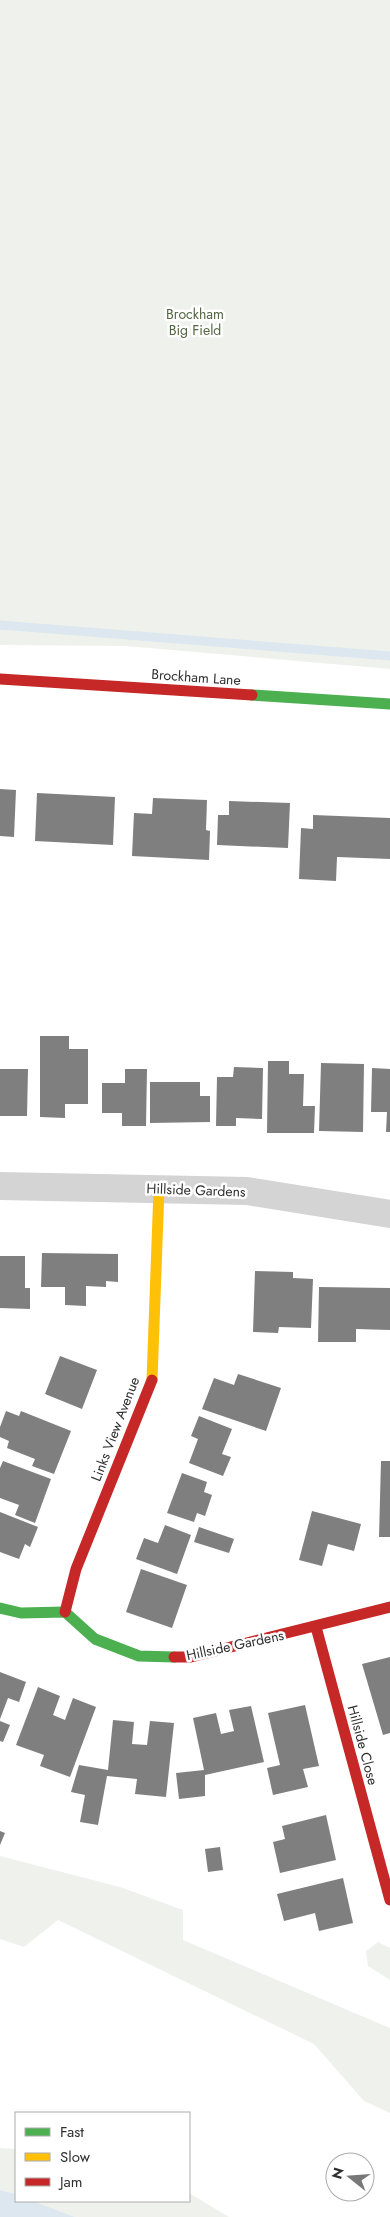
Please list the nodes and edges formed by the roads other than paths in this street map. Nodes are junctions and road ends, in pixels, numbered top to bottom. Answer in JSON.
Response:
{"nodes":[{"id":1,"x":0,"y":679,"type":"edge"},
{"id":2,"x":390,"y":704,"type":"edge"},
{"id":3,"x":0,"y":1186,"type":"edge"},
{"id":4,"x":160,"y":1189,"type":"junction"},
{"id":5,"x":390,"y":1214,"type":"edge"},
{"id":6,"x":390,"y":1607,"type":"edge"},
{"id":7,"x":0,"y":1608,"type":"edge"},
{"id":8,"x":65,"y":1612,"type":"junction"},
{"id":9,"x":316,"y":1627,"type":"junction"},
{"id":10,"x":390,"y":1900,"type":"edge"}],
"edges":[{"from":1,"to":2,"type":"street","name":"Brockham Lane"},
{"from":3,"to":4,"type":"street","name":"Hillside Gardens"},
{"from":4,"to":5,"type":"street","name":"Hillside Gardens"},
{"from":4,"to":8,"type":"street","name":"Links View Avenue"},
{"from":6,"to":9,"type":"street","name":"Hillside Gardens"},
{"from":7,"to":8,"type":"street"},
{"from":8,"to":9,"type":"street","name":"Hillside Gardens"},
{"from":9,"to":10,"type":"street","name":"Hillside Close"}]}
